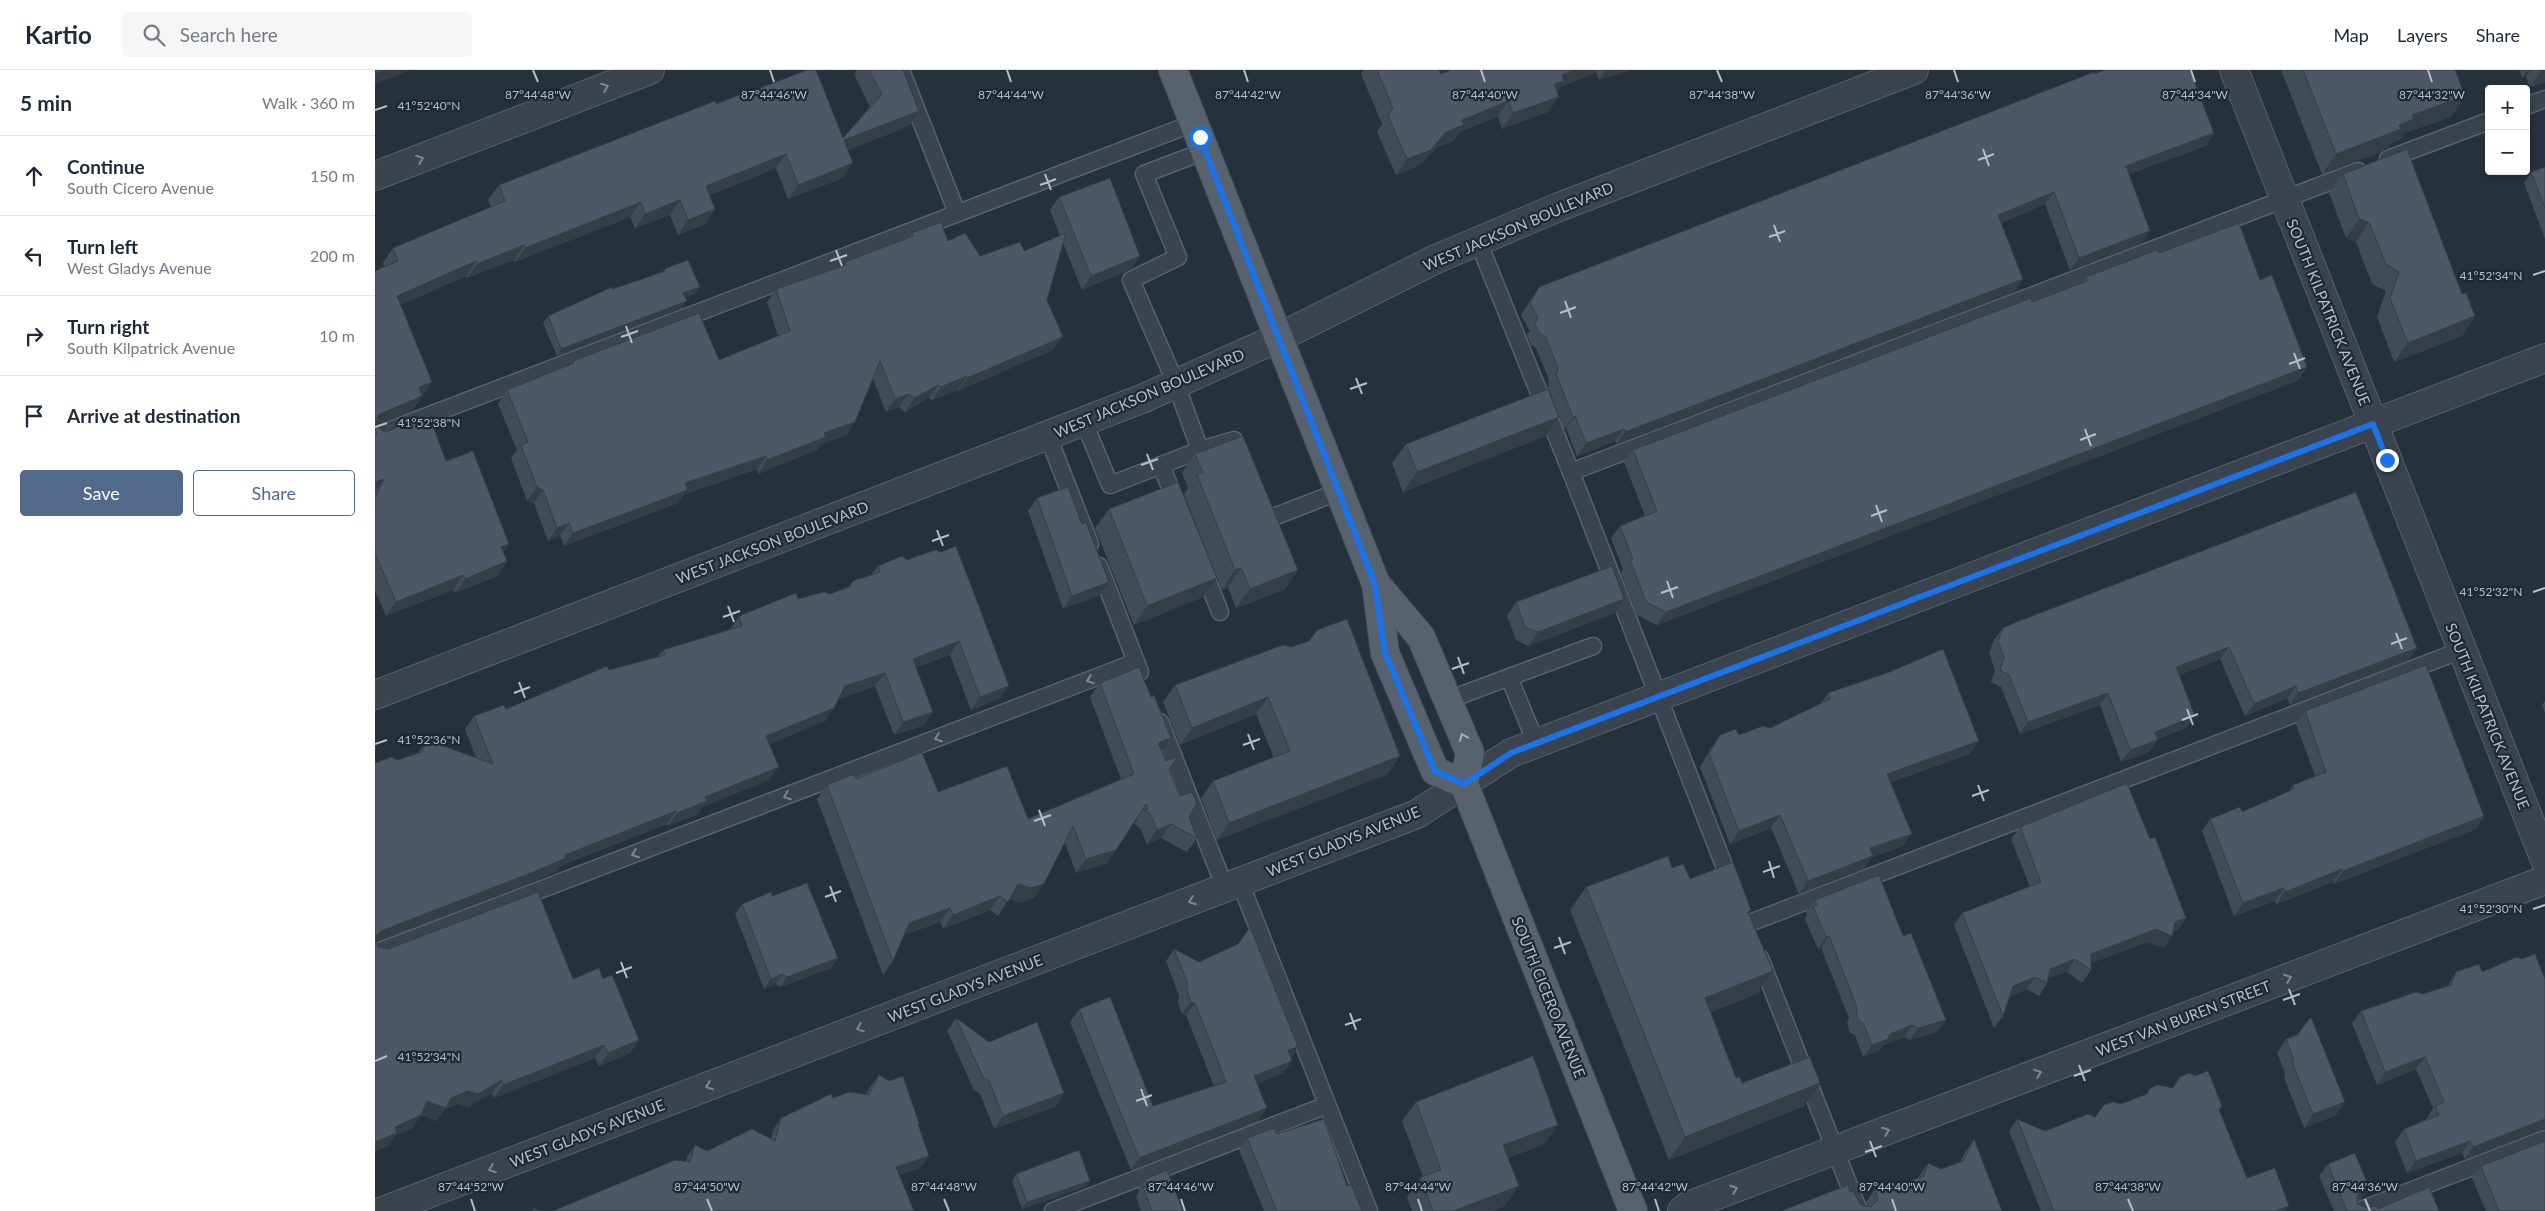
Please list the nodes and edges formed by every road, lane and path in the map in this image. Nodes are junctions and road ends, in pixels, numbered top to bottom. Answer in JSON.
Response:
{"nodes":[{"id":1,"x":650,"y":70,"type":"edge"},
{"id":2,"x":901,"y":70,"type":"edge"},
{"id":3,"x":1173,"y":70,"type":"edge"},
{"id":4,"x":1914,"y":70,"type":"edge"},
{"id":5,"x":2234,"y":70,"type":"edge"},
{"id":6,"x":2545,"y":99,"type":"edge"},
{"id":7,"x":2530,"y":105,"type":"edge"},
{"id":8,"x":2485,"y":122,"type":"edge"},
{"id":9,"x":1194,"y":123,"type":"junction"},
{"id":10,"x":1205,"y":151,"type":"junction"},
{"id":11,"x":375,"y":176,"type":"edge"},
{"id":12,"x":2285,"y":200,"type":"junction"},
{"id":13,"x":957,"y":213,"type":"junction"},
{"id":14,"x":1478,"y":241,"type":"junction"},
{"id":15,"x":1278,"y":338,"type":"junction"},
{"id":16,"x":2545,"y":358,"type":"edge"},
{"id":17,"x":1176,"y":384,"type":"junction"},
{"id":18,"x":1084,"y":422,"type":"junction"},
{"id":19,"x":2373,"y":424,"type":"junction"},
{"id":20,"x":375,"y":436,"type":"edge"},
{"id":21,"x":1048,"y":436,"type":"junction"},
{"id":22,"x":1200,"y":450,"type":"junction"},
{"id":23,"x":1161,"y":465,"type":"junction"},
{"id":24,"x":1245,"y":466,"type":"edge"},
{"id":25,"x":1571,"y":472,"type":"junction"},
{"id":26,"x":1339,"y":491,"type":"junction"},
{"id":27,"x":1256,"y":493,"type":"edge"},
{"id":28,"x":1183,"y":520,"type":"edge"},
{"id":29,"x":1194,"y":548,"type":"edge"},
{"id":30,"x":1375,"y":584,"type":"junction"},
{"id":31,"x":1220,"y":612,"type":"dead end"},
{"id":32,"x":1593,"y":646,"type":"dead end"},
{"id":33,"x":2462,"y":650,"type":"junction"},
{"id":34,"x":1136,"y":662,"type":"junction"},
{"id":35,"x":1509,"y":677,"type":"junction"},
{"id":36,"x":1147,"y":690,"type":"edge"},
{"id":37,"x":375,"y":695,"type":"edge"},
{"id":38,"x":1658,"y":696,"type":"junction"},
{"id":39,"x":1447,"y":700,"type":"junction"},
{"id":40,"x":1154,"y":708,"type":"edge"},
{"id":41,"x":1536,"y":743,"type":"junction"},
{"id":42,"x":1464,"y":784,"type":"junction"},
{"id":43,"x":2545,"y":860,"type":"edge"},
{"id":44,"x":2545,"y":880,"type":"edge"},
{"id":45,"x":1232,"y":885,"type":"junction"},
{"id":46,"x":1747,"y":924,"type":"junction"},
{"id":47,"x":375,"y":953,"type":"edge"},
{"id":48,"x":1327,"y":1106,"type":"junction"},
{"id":49,"x":2545,"y":1139,"type":"edge"},
{"id":50,"x":1835,"y":1151,"type":"junction"},
{"id":51,"x":383,"y":1211,"type":"edge"},
{"id":52,"x":1053,"y":1211,"type":"edge"},
{"id":53,"x":1369,"y":1211,"type":"edge"},
{"id":54,"x":1633,"y":1211,"type":"edge"},
{"id":55,"x":1681,"y":1211,"type":"edge"},
{"id":56,"x":1859,"y":1211,"type":"edge"},
{"id":57,"x":2358,"y":1211,"type":"edge"}],
"edges":[{"from":11,"to":1,"type":"street","one_way":true},
{"from":2,"to":13,"type":"lane"},
{"from":3,"to":9,"type":"main road"},
{"from":4,"to":14,"type":"street","name":"WEST JACKSON BOULEVARD"},
{"from":5,"to":12,"type":"street","name":"SOUTH KILPATRICK AVENUE"},
{"from":6,"to":7,"type":"lane"},
{"from":8,"to":12,"type":"lane"},
{"from":9,"to":10,"type":"main road"},
{"from":9,"to":13,"type":"lane"},
{"from":10,"to":15,"type":"main road"},
{"from":10,"to":17,"type":"lane"},
{"from":12,"to":19,"type":"street","name":"SOUTH KILPATRICK AVENUE"},
{"from":12,"to":25,"type":"lane"},
{"from":13,"to":20,"type":"lane"},
{"from":14,"to":15,"type":"street","name":"WEST JACKSON BOULEVARD"},
{"from":14,"to":25,"type":"lane"},
{"from":15,"to":17,"type":"street","name":"WEST JACKSON BOULEVARD"},
{"from":15,"to":26,"type":"main road"},
{"from":16,"to":19,"type":"street","name":"WEST GLADYS AVENUE"},
{"from":17,"to":18,"type":"street","name":"WEST JACKSON BOULEVARD"},
{"from":17,"to":22,"type":"lane"},
{"from":18,"to":21,"type":"street","name":"WEST JACKSON BOULEVARD"},
{"from":18,"to":23,"type":"lane"},
{"from":19,"to":33,"type":"street","name":"SOUTH KILPATRICK AVENUE"},
{"from":19,"to":38,"type":"street","name":"WEST GLADYS AVENUE"},
{"from":21,"to":34,"type":"lane"},
{"from":21,"to":37,"type":"street","name":"WEST JACKSON BOULEVARD"},
{"from":22,"to":23,"type":"lane"},
{"from":22,"to":24,"type":"lane"},
{"from":23,"to":28,"type":"lane"},
{"from":25,"to":38,"type":"lane"},
{"from":26,"to":27,"type":"lane"},
{"from":26,"to":30,"type":"main road"},
{"from":29,"to":31,"type":"lane"},
{"from":30,"to":39,"type":"main road"},
{"from":30,"to":42,"type":"main road"},
{"from":32,"to":35,"type":"lane"},
{"from":33,"to":43,"type":"street","name":"SOUTH KILPATRICK AVENUE"},
{"from":33,"to":46,"type":"lane"},
{"from":34,"to":36,"type":"lane"},
{"from":34,"to":47,"type":"lane","one_way":true},
{"from":35,"to":39,"type":"lane"},
{"from":35,"to":41,"type":"lane"},
{"from":38,"to":41,"type":"street","name":"WEST GLADYS AVENUE"},
{"from":38,"to":46,"type":"lane"},
{"from":42,"to":39,"type":"main road","one_way":true},
{"from":40,"to":45,"type":"lane"},
{"from":41,"to":42,"type":"street","name":"WEST GLADYS AVENUE"},
{"from":42,"to":45,"type":"street","name":"WEST GLADYS AVENUE"},
{"from":42,"to":54,"type":"main road","name":"SOUTH CICERO AVENUE"},
{"from":50,"to":44,"type":"street","name":"WEST VAN BUREN STREET","one_way":true},
{"from":45,"to":48,"type":"lane"},
{"from":45,"to":51,"type":"street","name":"WEST GLADYS AVENUE","one_way":true},
{"from":46,"to":50,"type":"lane"},
{"from":48,"to":52,"type":"lane"},
{"from":48,"to":53,"type":"lane"},
{"from":49,"to":57,"type":"lane"},
{"from":55,"to":50,"type":"street","name":"WEST VAN BUREN STREET","one_way":true},
{"from":50,"to":56,"type":"lane"}]}
